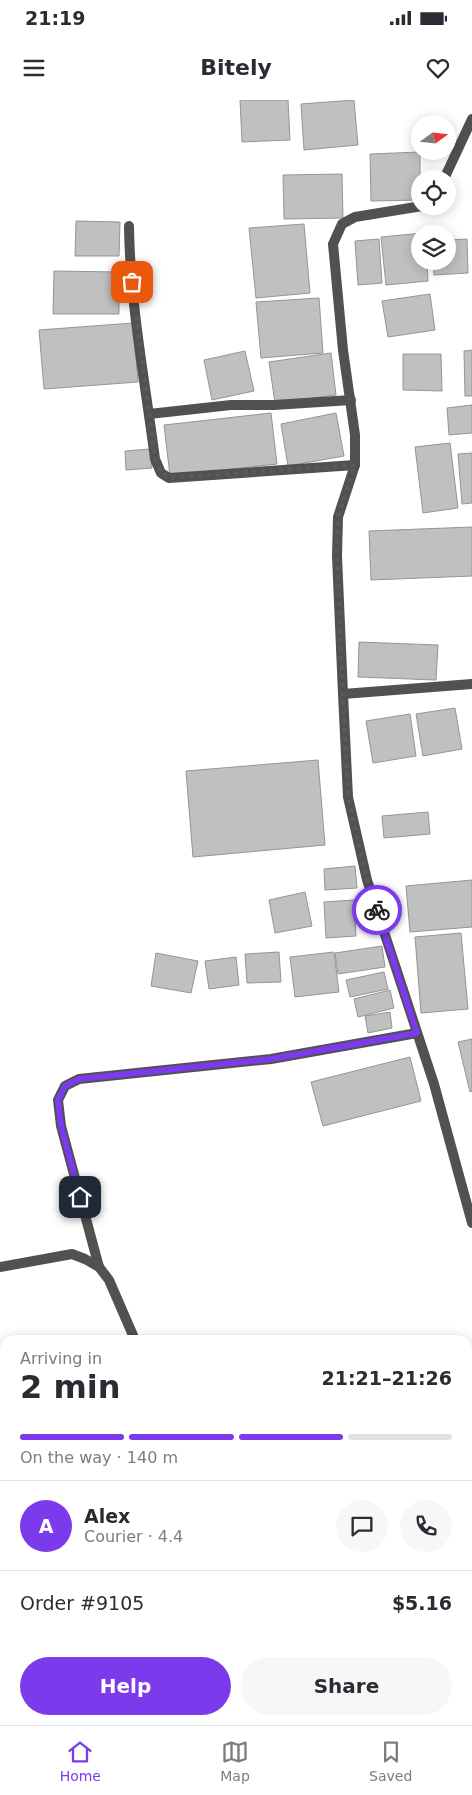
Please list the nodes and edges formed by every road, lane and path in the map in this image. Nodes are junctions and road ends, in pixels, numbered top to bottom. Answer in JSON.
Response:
{"nodes":[{"id":1,"x":472,"y":119,"type":"edge"},
{"id":2,"x":448,"y":170,"type":"edge"},
{"id":3,"x":411,"y":208,"type":"edge"},
{"id":4,"x":128,"y":226,"type":"dead end"},
{"id":5,"x":351,"y":400,"type":"junction"},
{"id":6,"x":149,"y":414,"type":"junction"},
{"id":7,"x":355,"y":465,"type":"junction"},
{"id":8,"x":472,"y":684,"type":"edge"},
{"id":9,"x":343,"y":694,"type":"junction"},
{"id":10,"x":417,"y":1033,"type":"junction"},
{"id":11,"x":472,"y":1223,"type":"edge"},
{"id":12,"x":0,"y":1267,"type":"edge"},
{"id":13,"x":99,"y":1267,"type":"junction"},
{"id":14,"x":133,"y":1335,"type":"edge"}],
"edges":[{"from":1,"to":2,"type":"street"},
{"from":3,"to":5,"type":"street"},
{"from":4,"to":6,"type":"street"},
{"from":5,"to":6,"type":"street"},
{"from":5,"to":7,"type":"street"},
{"from":6,"to":7,"type":"street"},
{"from":7,"to":9,"type":"street"},
{"from":8,"to":9,"type":"street"},
{"from":9,"to":10,"type":"street"},
{"from":10,"to":11,"type":"street"},
{"from":10,"to":13,"type":"street"},
{"from":12,"to":13,"type":"street"},
{"from":13,"to":14,"type":"street"}]}
